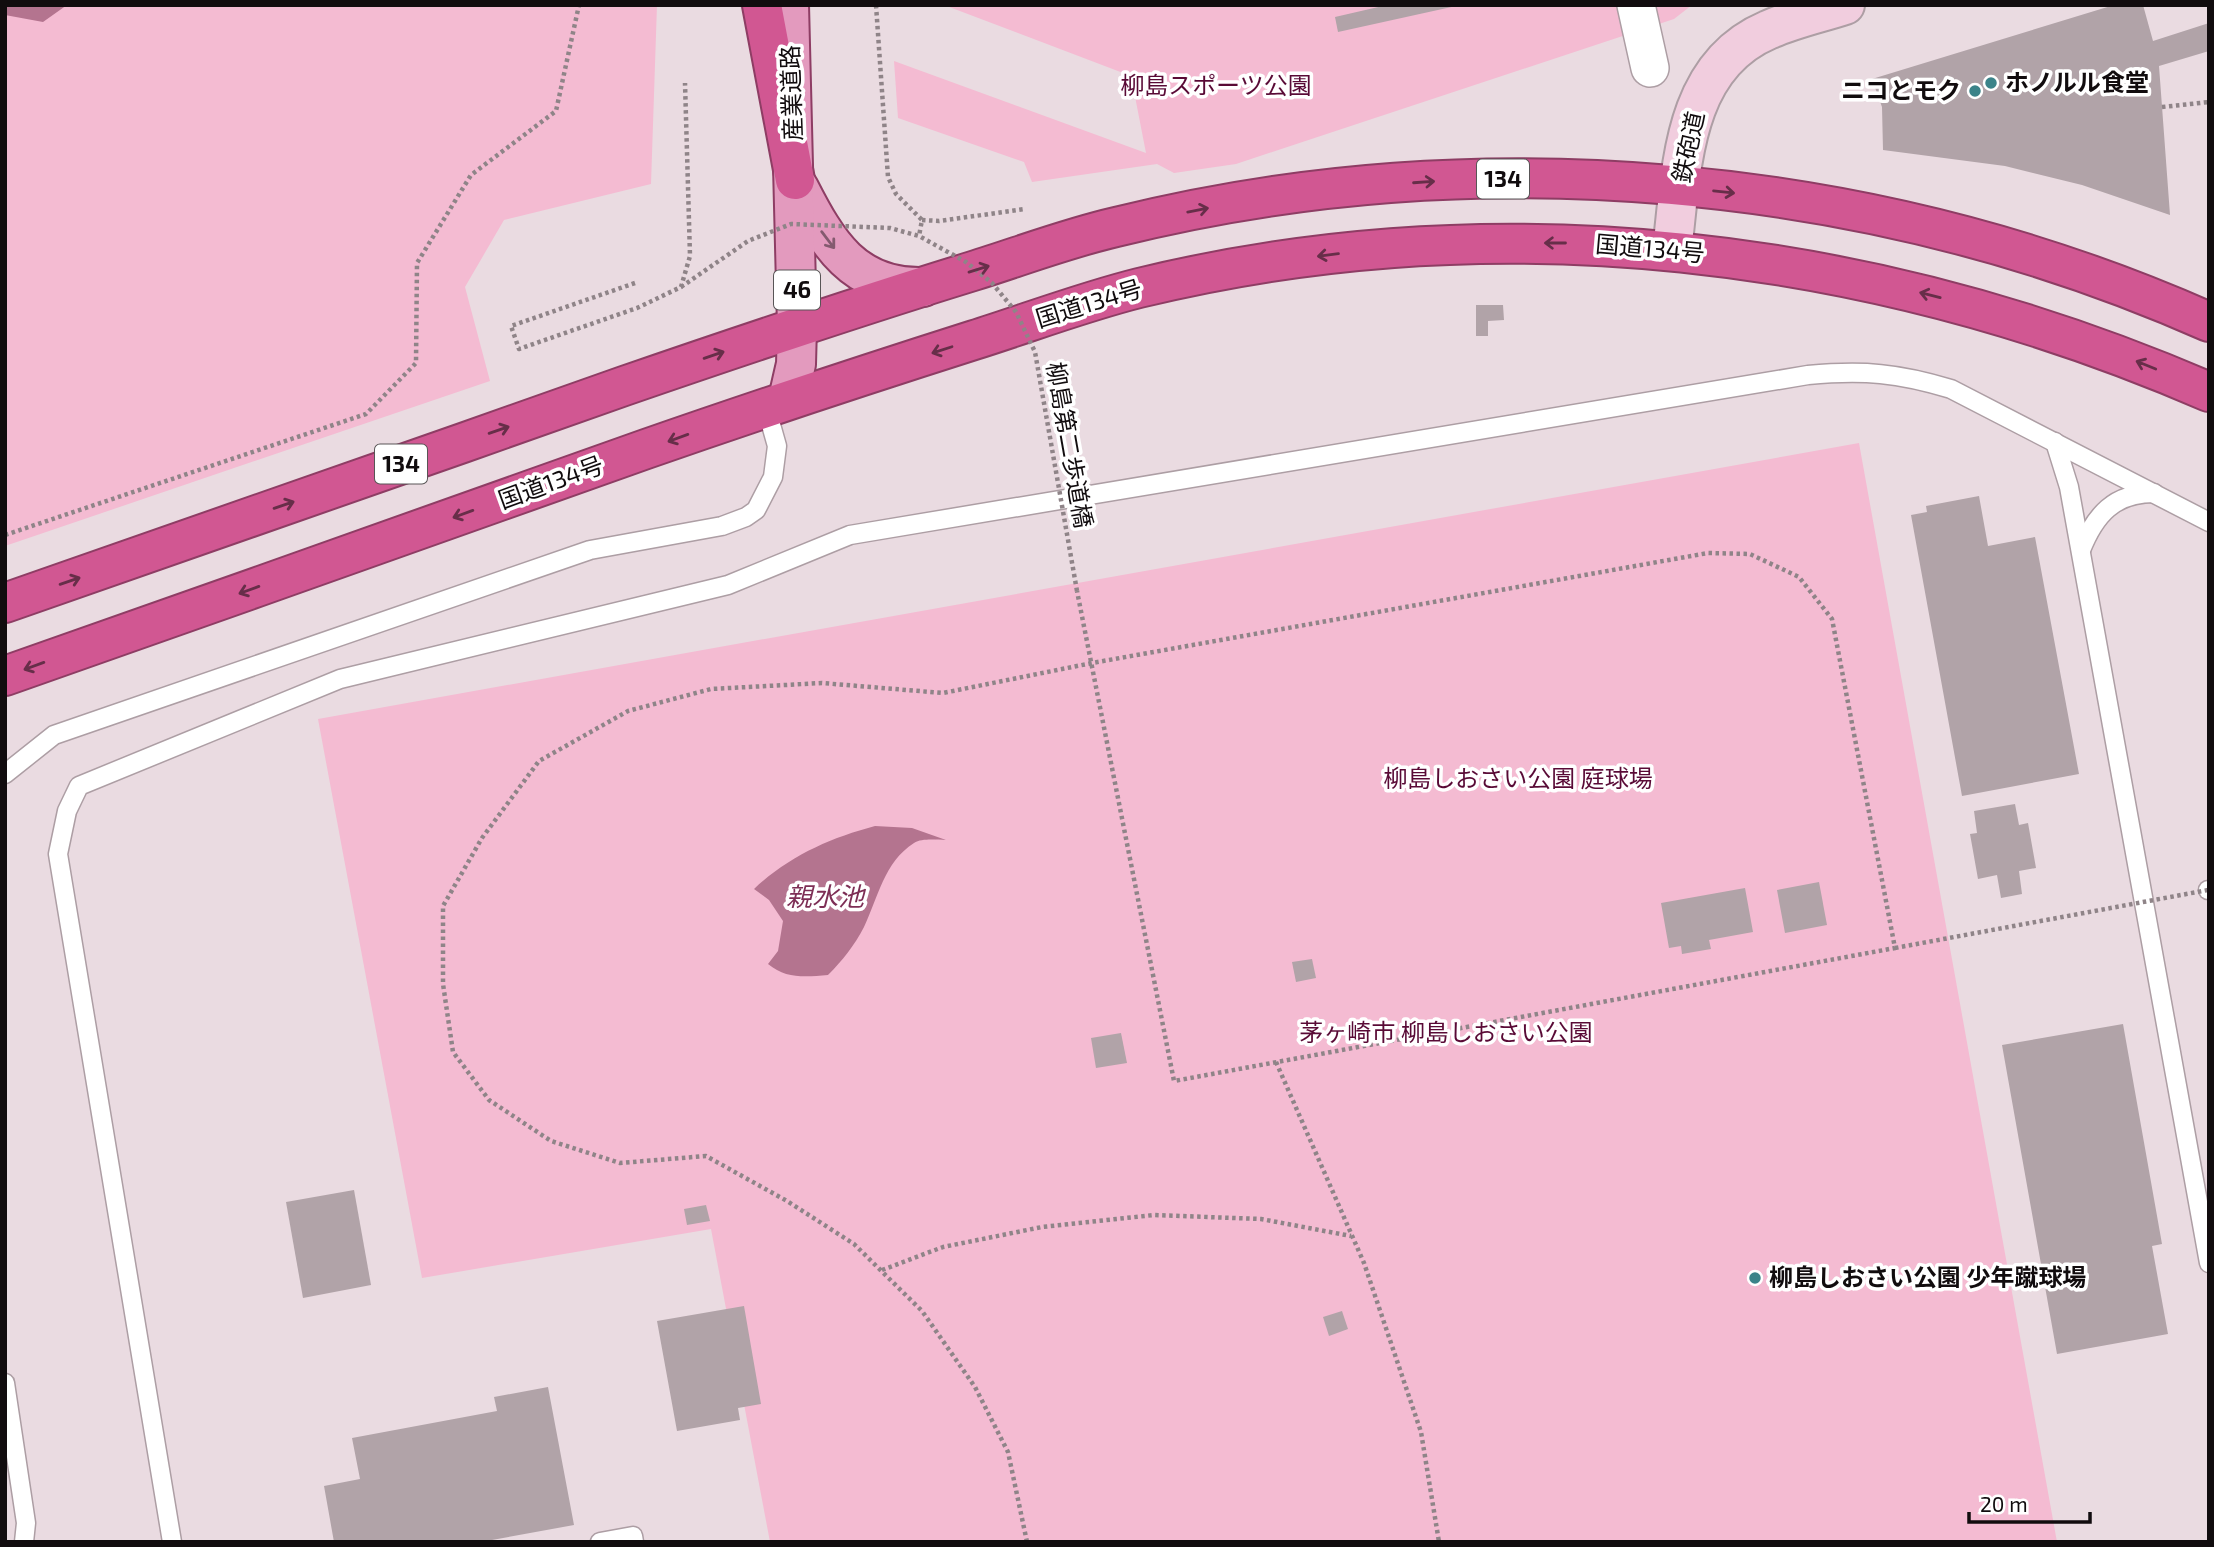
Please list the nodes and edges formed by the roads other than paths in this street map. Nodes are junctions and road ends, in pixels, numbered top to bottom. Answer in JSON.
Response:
{"nodes":[{"id":1,"x":762,"y":5,"type":"edge"},
{"id":2,"x":789,"y":5,"type":"edge"},
{"id":3,"x":1636,"y":5,"type":"edge"},
{"id":4,"x":1845,"y":5,"type":"edge"},
{"id":5,"x":1650,"y":68,"type":"dead end"},
{"id":6,"x":795,"y":180,"type":"junction"},
{"id":7,"x":1680,"y":187,"type":"junction"},
{"id":8,"x":1672,"y":250,"type":"junction"},
{"id":9,"x":923,"y":287,"type":"junction"},
{"id":10,"x":2209,"y":321,"type":"edge"},
{"id":11,"x":797,"y":326,"type":"junction"},
{"id":12,"x":2209,"y":392,"type":"edge"},
{"id":13,"x":777,"y":403,"type":"junction"},
{"id":14,"x":2055,"y":442,"type":"junction"},
{"id":15,"x":2154,"y":493,"type":"junction"},
{"id":16,"x":2209,"y":522,"type":"edge"},
{"id":17,"x":2081,"y":552,"type":"junction"},
{"id":18,"x":5,"y":603,"type":"edge"},
{"id":19,"x":5,"y":676,"type":"edge"},
{"id":20,"x":5,"y":774,"type":"edge"},
{"id":21,"x":2209,"y":1263,"type":"edge"},
{"id":22,"x":5,"y":1383,"type":"edge"},
{"id":23,"x":24,"y":1542,"type":"edge"},
{"id":24,"x":172,"y":1542,"type":"edge"},
{"id":25,"x":600,"y":1542,"type":"edge"},
{"id":26,"x":634,"y":1542,"type":"edge"}],
"edges":[{"from":1,"to":6,"type":"highway"},
{"from":2,"to":6,"type":"main road","name":"産業道路","number":"46"},
{"from":3,"to":5,"type":"street"},
{"from":4,"to":7,"type":"street","name":"鉄砲道"},
{"from":6,"to":9,"type":"main road","name":"産業道路","number":"46","one_way":true},
{"from":6,"to":11,"type":"main road","name":"産業道路","number":"46"},
{"from":7,"to":8,"type":"street","name":"鉄砲道"},
{"from":9,"to":7,"type":"highway","number":"134","one_way":true},
{"from":7,"to":10,"type":"highway","number":"134","one_way":true},
{"from":12,"to":8,"type":"highway","name":"国道134号","one_way":true},
{"from":8,"to":13,"type":"highway","name":"国道134号","one_way":true},
{"from":9,"to":11,"type":"highway","number":"134"},
{"from":11,"to":13,"type":"main road","name":"産業道路","number":"46"},
{"from":18,"to":11,"type":"highway","number":"134","one_way":true},
{"from":13,"to":19,"type":"highway","name":"国道134号","one_way":true},
{"from":13,"to":20,"type":"lane"},
{"from":14,"to":15,"type":"lane"},
{"from":14,"to":17,"type":"lane"},
{"from":14,"to":24,"type":"lane"},
{"from":15,"to":16,"type":"lane"},
{"from":15,"to":17,"type":"lane"},
{"from":17,"to":21,"type":"lane"},
{"from":22,"to":23,"type":"lane"},
{"from":25,"to":26,"type":"lane"}]}
